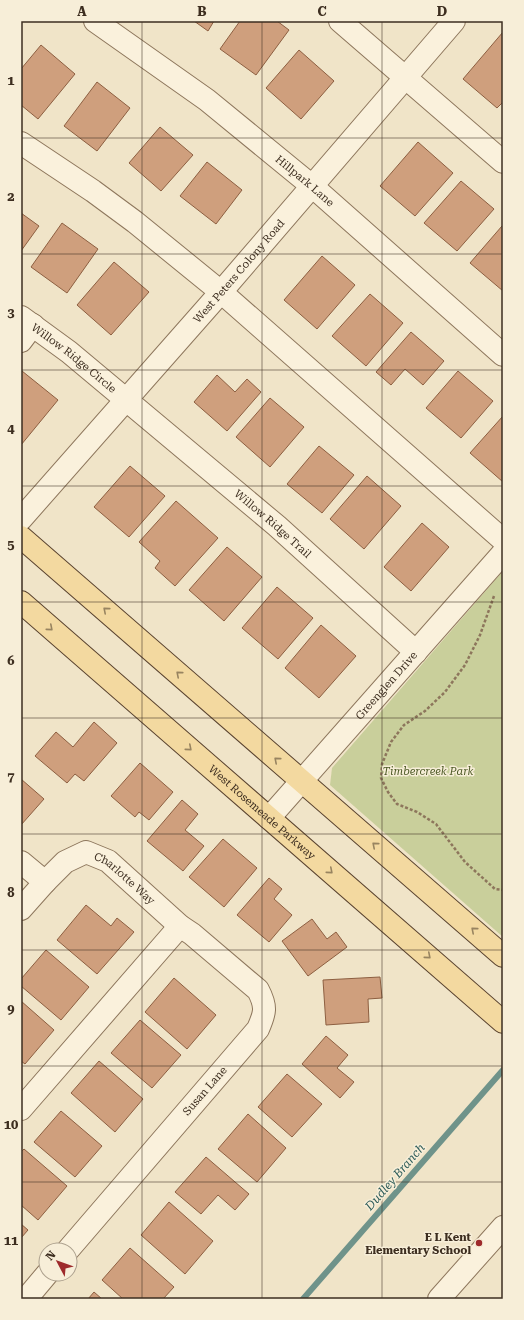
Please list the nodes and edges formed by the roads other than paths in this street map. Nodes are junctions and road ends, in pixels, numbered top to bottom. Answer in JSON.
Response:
{"nodes":[{"id":1,"x":95,"y":21,"type":"edge"},
{"id":2,"x":340,"y":21,"type":"edge"},
{"id":3,"x":454,"y":21,"type":"edge"},
{"id":4,"x":406,"y":77,"type":"junction"},
{"id":5,"x":21,"y":144,"type":"edge"},
{"id":6,"x":503,"y":162,"type":"edge"},
{"id":7,"x":312,"y":186,"type":"junction"},
{"id":8,"x":221,"y":292,"type":"junction"},
{"id":9,"x":25,"y":328,"type":"edge"},
{"id":10,"x":503,"y":355,"type":"edge"},
{"id":11,"x":125,"y":400,"type":"junction"},
{"id":12,"x":21,"y":519,"type":"edge"},
{"id":13,"x":21,"y":537,"type":"edge"},
{"id":14,"x":503,"y":540,"type":"edge"},
{"id":15,"x":503,"y":553,"type":"edge"},
{"id":16,"x":21,"y":602,"type":"edge"},
{"id":17,"x":416,"y":652,"type":"junction"},
{"id":18,"x":301,"y":780,"type":"junction"},
{"id":19,"x":269,"y":818,"type":"junction"},
{"id":20,"x":21,"y":862,"type":"edge"},
{"id":21,"x":45,"y":882,"type":"junction"},
{"id":22,"x":21,"y":909,"type":"edge"},
{"id":23,"x":186,"y":930,"type":"junction"},
{"id":24,"x":503,"y":956,"type":"edge"},
{"id":25,"x":503,"y":1022,"type":"edge"},
{"id":26,"x":21,"y":1109,"type":"edge"},
{"id":27,"x":503,"y":1227,"type":"edge"},
{"id":28,"x":75,"y":1242,"type":"edge"},
{"id":29,"x":40,"y":1282,"type":"edge"},
{"id":30,"x":26,"y":1299,"type":"edge"},
{"id":31,"x":439,"y":1299,"type":"edge"}],
"edges":[{"from":1,"to":7,"type":"street","name":"Hillpark Lane"},
{"from":2,"to":4,"type":"street"},
{"from":3,"to":4,"type":"street","name":"West Peters Colony Road"},
{"from":4,"to":6,"type":"street"},
{"from":4,"to":7,"type":"street","name":"West Peters Colony Road"},
{"from":5,"to":8,"type":"street"},
{"from":7,"to":8,"type":"street","name":"West Peters Colony Road"},
{"from":7,"to":10,"type":"street","name":"Hillpark Lane"},
{"from":8,"to":11,"type":"street","name":"West Peters Colony Road"},
{"from":8,"to":14,"type":"street"},
{"from":9,"to":11,"type":"street","name":"Willow Ridge Circle"},
{"from":11,"to":12,"type":"street","name":"West Peters Colony Road"},
{"from":11,"to":17,"type":"street","name":"Willow Ridge Trail"},
{"from":18,"to":13,"type":"main road","one_way":true},
{"from":15,"to":17,"type":"street","name":"Greenglen Drive"},
{"from":16,"to":19,"type":"main road","name":"West Rosemeade Parkway","one_way":true},
{"from":17,"to":18,"type":"street","name":"Greenglen Drive"},
{"from":18,"to":19,"type":"street","name":"Greenglen Drive"},
{"from":24,"to":18,"type":"main road","one_way":true},
{"from":19,"to":25,"type":"main road","name":"West Rosemeade Parkway","one_way":true},
{"from":20,"to":21,"type":"street"},
{"from":21,"to":22,"type":"street","name":"Charlotte Way"},
{"from":21,"to":23,"type":"street","name":"Charlotte Way"},
{"from":23,"to":26,"type":"street"},
{"from":23,"to":28,"type":"street","name":"Susan Lane"},
{"from":27,"to":31,"type":"street"},
{"from":29,"to":30,"type":"street"}]}
